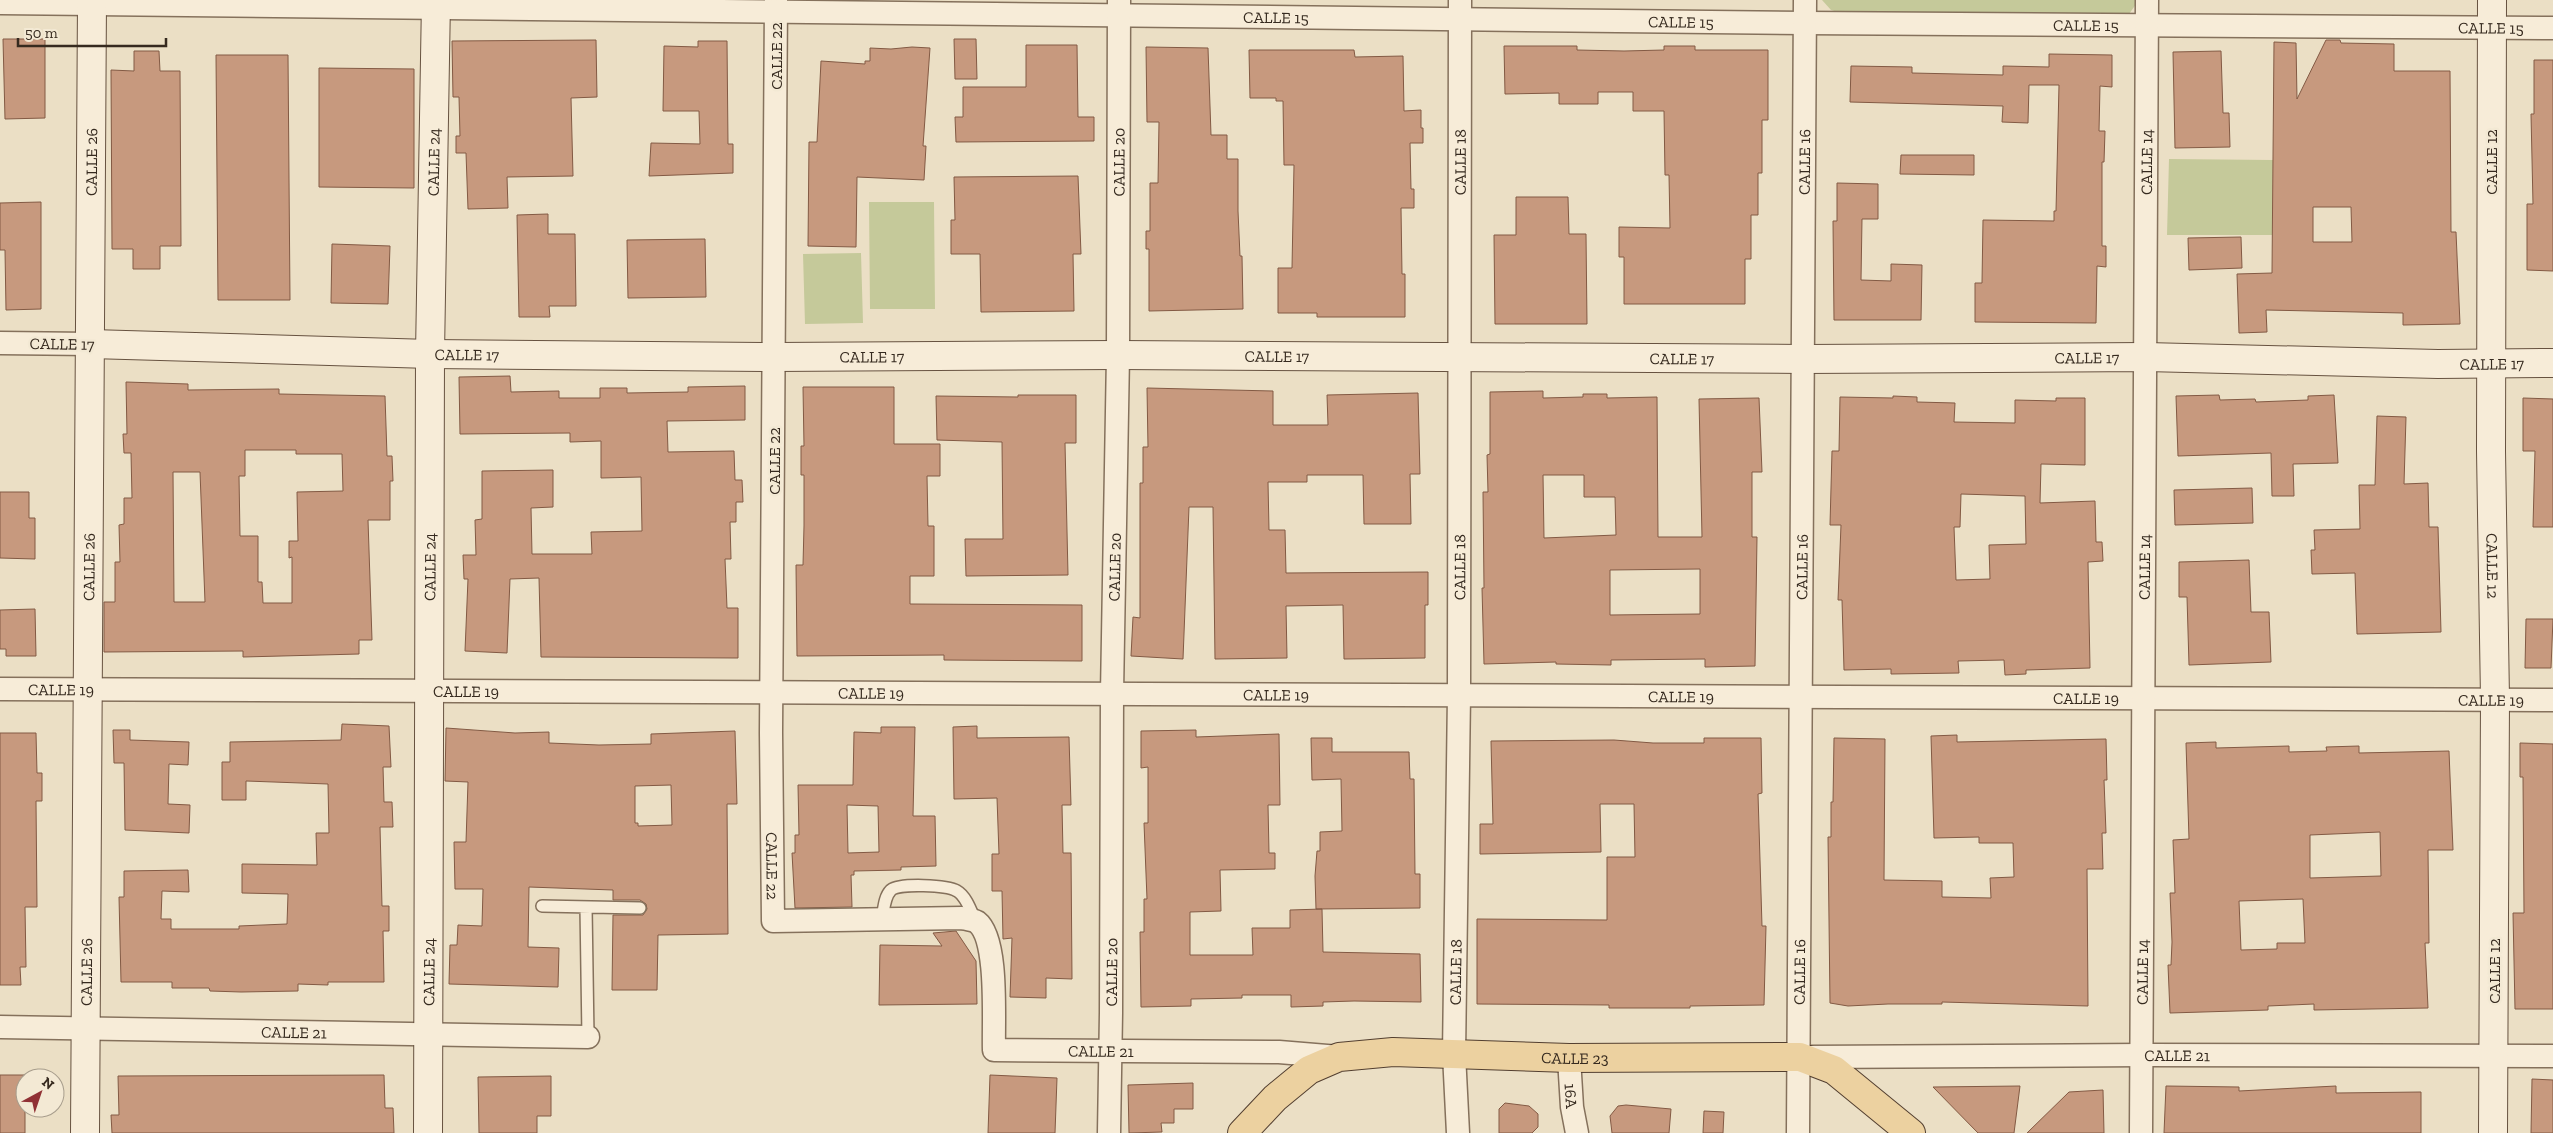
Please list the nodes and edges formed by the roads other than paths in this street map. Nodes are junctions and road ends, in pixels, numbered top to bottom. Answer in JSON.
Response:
{"nodes":[{"id":1,"x":1805,"y":0,"type":"edge"},
{"id":2,"x":2147,"y":0,"type":"edge"},
{"id":3,"x":2492,"y":0,"type":"edge"},
{"id":4,"x":0,"y":3,"type":"edge"},
{"id":5,"x":92,"y":3,"type":"edge"},
{"id":6,"x":436,"y":4,"type":"edge"},
{"id":7,"x":776,"y":6,"type":"edge"},
{"id":8,"x":1119,"y":8,"type":"edge"},
{"id":9,"x":1460,"y":10,"type":"edge"},
{"id":10,"x":1805,"y":23,"type":"junction"},
{"id":11,"x":2147,"y":25,"type":"junction"},
{"id":12,"x":2491,"y":27,"type":"junction"},
{"id":13,"x":2553,"y":28,"type":"edge"},
{"id":14,"x":0,"y":343,"type":"edge"},
{"id":15,"x":91,"y":344,"type":"junction"},
{"id":16,"x":430,"y":354,"type":"junction"},
{"id":17,"x":1118,"y":355,"type":"junction"},
{"id":18,"x":1460,"y":356,"type":"junction"},
{"id":19,"x":774,"y":357,"type":"junction"},
{"id":20,"x":2146,"y":357,"type":"junction"},
{"id":21,"x":1804,"y":358,"type":"junction"},
{"id":22,"x":2491,"y":363,"type":"junction"},
{"id":23,"x":2553,"y":364,"type":"edge"},
{"id":24,"x":0,"y":689,"type":"edge"},
{"id":25,"x":88,"y":689,"type":"junction"},
{"id":26,"x":428,"y":690,"type":"junction"},
{"id":27,"x":772,"y":692,"type":"junction"},
{"id":28,"x":1112,"y":693,"type":"junction"},
{"id":29,"x":1459,"y":695,"type":"junction"},
{"id":30,"x":1802,"y":696,"type":"junction"},
{"id":31,"x":2145,"y":697,"type":"junction"},
{"id":32,"x":2495,"y":699,"type":"junction"},
{"id":33,"x":2553,"y":700,"type":"edge"},
{"id":34,"x":542,"y":906,"type":"dead end"},
{"id":35,"x":586,"y":907,"type":"junction"},
{"id":36,"x":640,"y":908,"type":"dead end"},
{"id":37,"x":882,"y":919,"type":"junction"},
{"id":38,"x":976,"y":922,"type":"junction"},
{"id":39,"x":86,"y":1027,"type":"junction"},
{"id":40,"x":0,"y":1028,"type":"edge"},
{"id":41,"x":428,"y":1035,"type":"junction"},
{"id":42,"x":588,"y":1037,"type":"joint"},
{"id":43,"x":1109,"y":1050,"type":"junction"},
{"id":44,"x":1454,"y":1054,"type":"junction"},
{"id":45,"x":2143,"y":1055,"type":"junction"},
{"id":46,"x":2493,"y":1056,"type":"junction"},
{"id":47,"x":2553,"y":1056,"type":"edge"},
{"id":48,"x":1339,"y":1057,"type":"junction"},
{"id":49,"x":1800,"y":1057,"type":"junction"},
{"id":50,"x":1569,"y":1058,"type":"junction"},
{"id":51,"x":85,"y":1133,"type":"edge"},
{"id":52,"x":428,"y":1133,"type":"edge"},
{"id":53,"x":1108,"y":1133,"type":"edge"},
{"id":54,"x":1242,"y":1133,"type":"edge"},
{"id":55,"x":1458,"y":1133,"type":"edge"},
{"id":56,"x":1577,"y":1133,"type":"edge"},
{"id":57,"x":1798,"y":1133,"type":"edge"},
{"id":58,"x":1911,"y":1133,"type":"edge"},
{"id":59,"x":2142,"y":1133,"type":"edge"},
{"id":60,"x":2493,"y":1133,"type":"edge"}],
"edges":[{"from":1,"to":10,"type":"street","name":"CALLE 16"},
{"from":2,"to":11,"type":"street","name":"CALLE 14"},
{"from":3,"to":12,"type":"street","name":"CALLE 12"},
{"from":4,"to":5,"type":"street","name":"CALLE 15"},
{"from":5,"to":6,"type":"street","name":"CALLE 15"},
{"from":5,"to":15,"type":"street","name":"CALLE 26"},
{"from":6,"to":7,"type":"street","name":"CALLE 15"},
{"from":6,"to":16,"type":"street","name":"CALLE 24"},
{"from":7,"to":8,"type":"street","name":"CALLE 15"},
{"from":7,"to":19,"type":"street","name":"CALLE 22"},
{"from":8,"to":9,"type":"street","name":"CALLE 15"},
{"from":8,"to":17,"type":"street","name":"CALLE 20"},
{"from":9,"to":10,"type":"street","name":"CALLE 15"},
{"from":9,"to":18,"type":"street","name":"CALLE 18"},
{"from":10,"to":11,"type":"street","name":"CALLE 15"},
{"from":10,"to":21,"type":"street","name":"CALLE 16"},
{"from":11,"to":12,"type":"street","name":"CALLE 15"},
{"from":11,"to":20,"type":"street","name":"CALLE 14"},
{"from":12,"to":13,"type":"street","name":"CALLE 15"},
{"from":12,"to":22,"type":"street","name":"CALLE 12"},
{"from":14,"to":15,"type":"street","name":"CALLE 17"},
{"from":15,"to":16,"type":"street","name":"CALLE 17"},
{"from":15,"to":25,"type":"street","name":"CALLE 26"},
{"from":16,"to":19,"type":"street","name":"CALLE 17"},
{"from":16,"to":26,"type":"street","name":"CALLE 24"},
{"from":17,"to":18,"type":"street","name":"CALLE 17"},
{"from":17,"to":19,"type":"street","name":"CALLE 17"},
{"from":17,"to":28,"type":"street","name":"CALLE 20"},
{"from":18,"to":21,"type":"street","name":"CALLE 17"},
{"from":18,"to":29,"type":"street","name":"CALLE 18"},
{"from":19,"to":27,"type":"street","name":"CALLE 22"},
{"from":20,"to":21,"type":"street","name":"CALLE 17"},
{"from":20,"to":22,"type":"street","name":"CALLE 17"},
{"from":20,"to":31,"type":"street","name":"CALLE 14"},
{"from":21,"to":30,"type":"street","name":"CALLE 16"},
{"from":22,"to":23,"type":"street","name":"CALLE 17"},
{"from":22,"to":32,"type":"street","name":"CALLE 12"},
{"from":24,"to":25,"type":"street","name":"CALLE 19"},
{"from":25,"to":26,"type":"street","name":"CALLE 19"},
{"from":25,"to":39,"type":"street","name":"CALLE 26"},
{"from":26,"to":27,"type":"street","name":"CALLE 19"},
{"from":26,"to":41,"type":"street","name":"CALLE 24"},
{"from":27,"to":28,"type":"street","name":"CALLE 19"},
{"from":27,"to":37,"type":"street","name":"CALLE 22"},
{"from":28,"to":29,"type":"street","name":"CALLE 19"},
{"from":28,"to":43,"type":"street","name":"CALLE 20"},
{"from":29,"to":30,"type":"street","name":"CALLE 19"},
{"from":29,"to":44,"type":"street","name":"CALLE 18"},
{"from":30,"to":31,"type":"street","name":"CALLE 19"},
{"from":30,"to":49,"type":"street","name":"CALLE 16"},
{"from":31,"to":32,"type":"street","name":"CALLE 19"},
{"from":31,"to":45,"type":"street","name":"CALLE 14"},
{"from":32,"to":33,"type":"street","name":"CALLE 19"},
{"from":32,"to":46,"type":"street","name":"CALLE 12"},
{"from":34,"to":35,"type":"lane"},
{"from":35,"to":36,"type":"lane"},
{"from":35,"to":42,"type":"lane"},
{"from":37,"to":38,"type":"street"},
{"from":37,"to":38,"type":"lane","name":"CALLE 21"},
{"from":38,"to":43,"type":"street","name":"CALLE 21"},
{"from":39,"to":40,"type":"street","name":"CALLE 21"},
{"from":39,"to":41,"type":"street","name":"CALLE 21"},
{"from":39,"to":51,"type":"street","name":"CALLE 26"},
{"from":41,"to":42,"type":"street","name":"CALLE 21"},
{"from":41,"to":52,"type":"street","name":"CALLE 24"},
{"from":43,"to":48,"type":"street","name":"CALLE 21"},
{"from":43,"to":53,"type":"street","name":"CALLE 20"},
{"from":44,"to":48,"type":"main road","name":"CALLE 23"},
{"from":44,"to":50,"type":"main road","name":"CALLE 23"},
{"from":44,"to":55,"type":"street","name":"CALLE 18"},
{"from":45,"to":46,"type":"street","name":"CALLE 21"},
{"from":45,"to":49,"type":"street","name":"CALLE 21"},
{"from":45,"to":59,"type":"street","name":"CALLE 14"},
{"from":46,"to":47,"type":"street","name":"CALLE 21"},
{"from":46,"to":60,"type":"street","name":"CALLE 12"},
{"from":48,"to":54,"type":"main road","name":"CALLE 23"},
{"from":49,"to":50,"type":"main road","name":"CALLE 23"},
{"from":49,"to":57,"type":"street","name":"CALLE 16"},
{"from":49,"to":58,"type":"main road","name":"CALLE 23"},
{"from":50,"to":56,"type":"street","name":"16A"}]}
